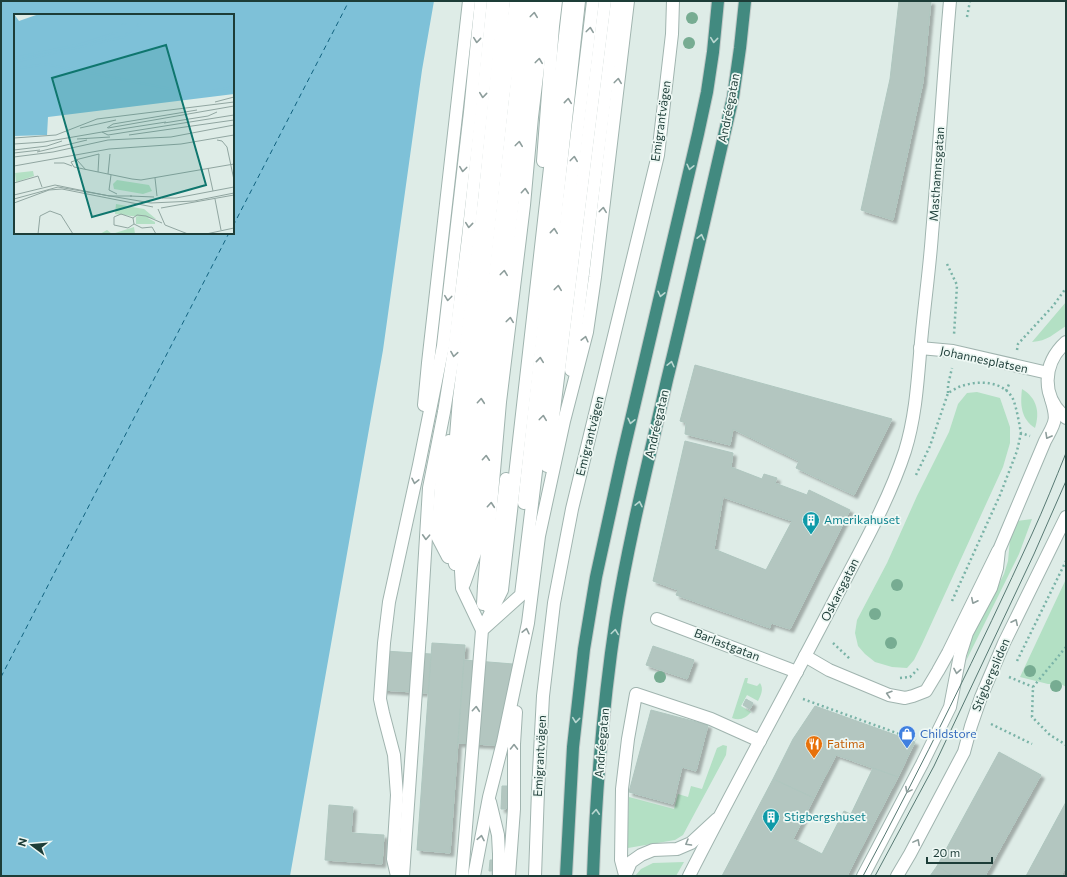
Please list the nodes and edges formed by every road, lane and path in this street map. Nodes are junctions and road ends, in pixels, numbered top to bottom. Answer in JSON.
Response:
{"nodes":[{"id":1,"x":469,"y":1,"type":"edge"},
{"id":2,"x":481,"y":1,"type":"edge"},
{"id":3,"x":493,"y":1,"type":"edge"},
{"id":4,"x":504,"y":1,"type":"edge"},
{"id":5,"x":516,"y":1,"type":"edge"},
{"id":6,"x":526,"y":1,"type":"edge"},
{"id":7,"x":536,"y":1,"type":"edge"},
{"id":8,"x":546,"y":1,"type":"edge"},
{"id":9,"x":556,"y":1,"type":"edge"},
{"id":10,"x":569,"y":1,"type":"edge"},
{"id":11,"x":579,"y":1,"type":"edge"},
{"id":12,"x":593,"y":1,"type":"edge"},
{"id":13,"x":605,"y":1,"type":"edge"},
{"id":14,"x":617,"y":1,"type":"edge"},
{"id":15,"x":628,"y":1,"type":"edge"},
{"id":16,"x":672,"y":1,"type":"edge"},
{"id":17,"x":718,"y":1,"type":"edge"},
{"id":18,"x":745,"y":1,"type":"edge"},
{"id":19,"x":950,"y":1,"type":"edge"},
{"id":20,"x":970,"y":1,"type":"edge"},
{"id":21,"x":967,"y":24,"type":"dead end"},
{"id":22,"x":946,"y":260,"type":"dead end"},
{"id":23,"x":1066,"y":288,"type":"edge"},
{"id":24,"x":1066,"y":342,"type":"edge"},
{"id":25,"x":920,"y":348,"type":"junction"},
{"id":26,"x":953,"y":351,"type":"junction"},
{"id":27,"x":1013,"y":365,"type":"junction"},
{"id":28,"x":1048,"y":373,"type":"junction"},
{"id":29,"x":948,"y":393,"type":"dead end"},
{"id":30,"x":1051,"y":399,"type":"junction"},
{"id":31,"x":1066,"y":418,"type":"edge"},
{"id":32,"x":564,"y":421,"type":"junction"},
{"id":33,"x":1021,"y":433,"type":"junction"},
{"id":34,"x":1045,"y":441,"type":"junction"},
{"id":35,"x":419,"y":465,"type":"junction"},
{"id":36,"x":1066,"y":517,"type":"edge"},
{"id":37,"x":539,"y":536,"type":"junction"},
{"id":38,"x":459,"y":537,"type":"junction"},
{"id":39,"x":999,"y":550,"type":"junction"},
{"id":40,"x":1066,"y":561,"type":"edge"},
{"id":41,"x":462,"y":588,"type":"junction"},
{"id":42,"x":493,"y":588,"type":"junction"},
{"id":43,"x":518,"y":594,"type":"junction"},
{"id":44,"x":952,"y":603,"type":"dead end"},
{"id":45,"x":657,"y":619,"type":"dead end"},
{"id":46,"x":482,"y":630,"type":"junction"},
{"id":47,"x":833,"y":644,"type":"dead end"},
{"id":48,"x":1066,"y":647,"type":"edge"},
{"id":49,"x":805,"y":656,"type":"junction"},
{"id":50,"x":851,"y":660,"type":"dead end"},
{"id":51,"x":1016,"y":663,"type":"dead end"},
{"id":52,"x":919,"y":668,"type":"dead end"},
{"id":53,"x":518,"y":669,"type":"junction"},
{"id":54,"x":797,"y":672,"type":"junction"},
{"id":55,"x":1009,"y":677,"type":"dead end"},
{"id":56,"x":899,"y":679,"type":"dead end"},
{"id":57,"x":1033,"y":687,"type":"junction"},
{"id":58,"x":803,"y":699,"type":"dead end"},
{"id":59,"x":991,"y":724,"type":"dead end"},
{"id":60,"x":760,"y":741,"type":"junction"},
{"id":61,"x":920,"y":742,"type":"dead end"},
{"id":62,"x":1032,"y":744,"type":"dead end"},
{"id":63,"x":1066,"y":745,"type":"edge"},
{"id":64,"x":489,"y":797,"type":"junction"},
{"id":65,"x":718,"y":819,"type":"junction"},
{"id":66,"x":477,"y":860,"type":"junction"},
{"id":67,"x":625,"y":875,"type":"edge"},
{"id":68,"x":397,"y":876,"type":"edge"},
{"id":69,"x":403,"y":876,"type":"edge"},
{"id":70,"x":462,"y":876,"type":"edge"},
{"id":71,"x":474,"y":876,"type":"edge"},
{"id":72,"x":480,"y":876,"type":"edge"},
{"id":73,"x":499,"y":876,"type":"edge"},
{"id":74,"x":509,"y":876,"type":"edge"},
{"id":75,"x":535,"y":876,"type":"edge"},
{"id":76,"x":566,"y":876,"type":"edge"},
{"id":77,"x":593,"y":876,"type":"edge"},
{"id":78,"x":690,"y":876,"type":"edge"},
{"id":79,"x":863,"y":876,"type":"edge"},
{"id":80,"x":897,"y":876,"type":"edge"}],
"edges":[{"from":1,"to":35,"type":"street"},
{"from":2,"to":35,"type":"street","one_way":true},
{"from":3,"to":69,"type":"street","one_way":true},
{"from":4,"to":38,"type":"street"},
{"from":5,"to":38,"type":"street"},
{"from":38,"to":6,"type":"street","one_way":true},
{"from":38,"to":7,"type":"street","one_way":true},
{"from":42,"to":8,"type":"street","one_way":true},
{"from":9,"to":42,"type":"street"},
{"from":10,"to":42,"type":"street"},
{"from":43,"to":11,"type":"street","one_way":true},
{"from":43,"to":12,"type":"street","one_way":true},
{"from":13,"to":37,"type":"street"},
{"from":14,"to":32,"type":"street"},
{"from":32,"to":15,"type":"street","one_way":true},
{"from":16,"to":75,"type":"street","name":"Emigrantvägen"},
{"from":17,"to":76,"type":"highway","name":"Andréegatan","one_way":true},
{"from":77,"to":18,"type":"highway","name":"Andréegatan","one_way":true},
{"from":19,"to":25,"type":"street","name":"Masthamnsgatan"},
{"from":20,"to":21,"type":"path"},
{"from":22,"to":26,"type":"path"},
{"from":23,"to":27,"type":"path"},
{"from":24,"to":28,"type":"street"},
{"from":25,"to":26,"type":"street","name":"Johannesplatsen"},
{"from":25,"to":49,"type":"street","name":"Oskarsgatan"},
{"from":26,"to":27,"type":"street","name":"Johannesplatsen"},
{"from":26,"to":29,"type":"path"},
{"from":27,"to":28,"type":"street","name":"Johannesplatsen"},
{"from":27,"to":33,"type":"path"},
{"from":28,"to":30,"type":"street"},
{"from":30,"to":31,"type":"street"},
{"from":30,"to":34,"type":"street","one_way":true},
{"from":32,"to":37,"type":"street"},
{"from":33,"to":34,"type":"path"},
{"from":33,"to":44,"type":"path"},
{"from":34,"to":39,"type":"street"},
{"from":35,"to":68,"type":"street","one_way":true},
{"from":80,"to":36,"type":"street","name":"Stigbergsliden","one_way":true},
{"from":53,"to":37,"type":"street","one_way":true},
{"from":38,"to":41,"type":"street"},
{"from":38,"to":41,"type":"street"},
{"from":39,"to":49,"type":"street","one_way":true},
{"from":39,"to":79,"type":"street","one_way":true},
{"from":40,"to":51,"type":"path"},
{"from":41,"to":46,"type":"street"},
{"from":42,"to":46,"type":"street"},
{"from":42,"to":46,"type":"street"},
{"from":43,"to":46,"type":"street"},
{"from":45,"to":54,"type":"street","name":"Barlastgatan"},
{"from":70,"to":46,"type":"street","one_way":true},
{"from":47,"to":50,"type":"path"},
{"from":48,"to":57,"type":"path"},
{"from":49,"to":54,"type":"street","name":"Oskarsgatan"},
{"from":52,"to":56,"type":"path"},
{"from":53,"to":64,"type":"street"},
{"from":74,"to":53,"type":"street","one_way":true},
{"from":54,"to":60,"type":"street","name":"Oskarsgatan"},
{"from":55,"to":57,"type":"path"},
{"from":57,"to":63,"type":"path"},
{"from":58,"to":61,"type":"path"},
{"from":59,"to":62,"type":"path"},
{"from":60,"to":65,"type":"street","name":"Oskarsgatan"},
{"from":60,"to":67,"type":"street"},
{"from":66,"to":64,"type":"street","one_way":true},
{"from":64,"to":73,"type":"street"},
{"from":65,"to":67,"type":"street","name":"Oskarsgatan","one_way":true},
{"from":65,"to":78,"type":"street","name":"Oskarsgatan"},
{"from":66,"to":71,"type":"street"},
{"from":66,"to":72,"type":"street"}]}
